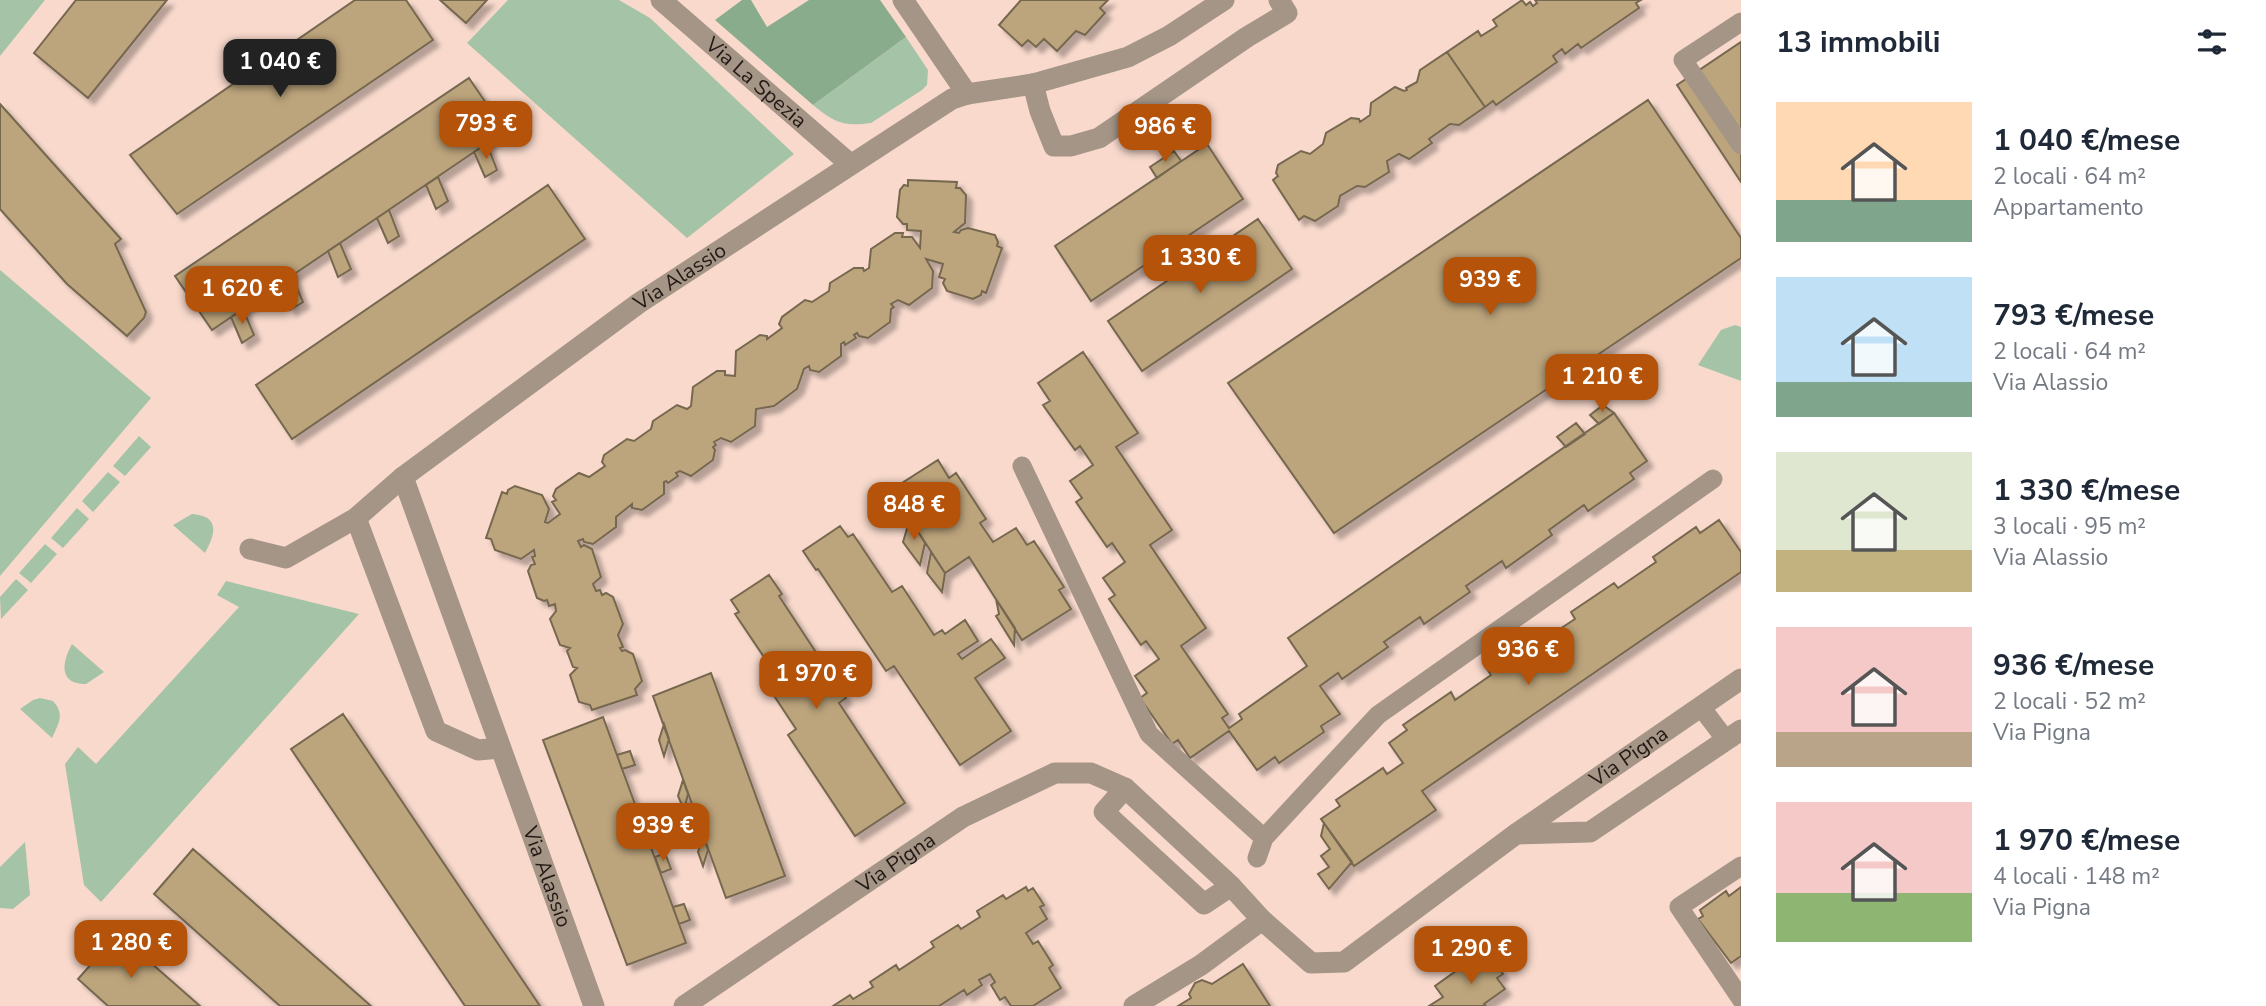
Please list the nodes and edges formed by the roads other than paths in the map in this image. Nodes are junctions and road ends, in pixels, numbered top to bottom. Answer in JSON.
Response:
{"nodes":[{"id":1,"x":661,"y":0,"type":"edge"},
{"id":2,"x":903,"y":0,"type":"edge"},
{"id":3,"x":1224,"y":0,"type":"edge"},
{"id":4,"x":1279,"y":0,"type":"edge"},
{"id":5,"x":1741,"y":22,"type":"edge"},
{"id":6,"x":1033,"y":84,"type":"junction"},
{"id":7,"x":967,"y":94,"type":"junction"},
{"id":8,"x":1741,"y":145,"type":"edge"},
{"id":9,"x":850,"y":164,"type":"junction"},
{"id":10,"x":1022,"y":466,"type":"dead end"},
{"id":11,"x":403,"y":477,"type":"junction"},
{"id":12,"x":1713,"y":479,"type":"dead end"},
{"id":13,"x":356,"y":518,"type":"junction"},
{"id":14,"x":250,"y":549,"type":"dead end"},
{"id":15,"x":1741,"y":679,"type":"edge"},
{"id":16,"x":1701,"y":707,"type":"junction"},
{"id":17,"x":1733,"y":735,"type":"edge"},
{"id":18,"x":500,"y":748,"type":"junction"},
{"id":19,"x":1125,"y":788,"type":"junction"},
{"id":20,"x":1516,"y":834,"type":"junction"},
{"id":21,"x":1264,"y":838,"type":"junction"},
{"id":22,"x":1257,"y":858,"type":"dead end"},
{"id":23,"x":1741,"y":866,"type":"edge"},
{"id":24,"x":1231,"y":886,"type":"junction"},
{"id":25,"x":1262,"y":920,"type":"junction"},
{"id":26,"x":1741,"y":999,"type":"edge"},
{"id":27,"x":594,"y":1006,"type":"edge"},
{"id":28,"x":684,"y":1006,"type":"edge"},
{"id":29,"x":1135,"y":1006,"type":"edge"}],
"edges":[{"from":1,"to":9,"type":"street","name":"Via La Spezia"},
{"from":2,"to":7,"type":"street"},
{"from":3,"to":6,"type":"street","name":"Via Alassio"},
{"from":4,"to":6,"type":"street"},
{"from":5,"to":8,"type":"lane"},
{"from":6,"to":7,"type":"street","name":"Via Alassio"},
{"from":7,"to":9,"type":"street","name":"Via Alassio"},
{"from":9,"to":11,"type":"street","name":"Via Alassio"},
{"from":10,"to":21,"type":"lane"},
{"from":11,"to":13,"type":"street","name":"Via Alassio"},
{"from":11,"to":18,"type":"street","name":"Via Alassio"},
{"from":12,"to":21,"type":"lane"},
{"from":13,"to":14,"type":"street","name":"Via Alassio"},
{"from":13,"to":18,"type":"street"},
{"from":15,"to":16,"type":"street","name":"Via Pigna"},
{"from":16,"to":17,"type":"lane"},
{"from":16,"to":20,"type":"street","name":"Via Pigna"},
{"from":17,"to":20,"type":"street","name":"Via Pigna"},
{"from":18,"to":27,"type":"street","name":"Via Alassio"},
{"from":19,"to":24,"type":"street","name":"Via Pigna"},
{"from":19,"to":24,"type":"street"},
{"from":19,"to":28,"type":"street","name":"Via Pigna"},
{"from":20,"to":25,"type":"street","name":"Via Pigna"},
{"from":21,"to":22,"type":"lane"},
{"from":23,"to":26,"type":"lane"},
{"from":24,"to":25,"type":"street","name":"Via Pigna"},
{"from":25,"to":29,"type":"street"}]}
